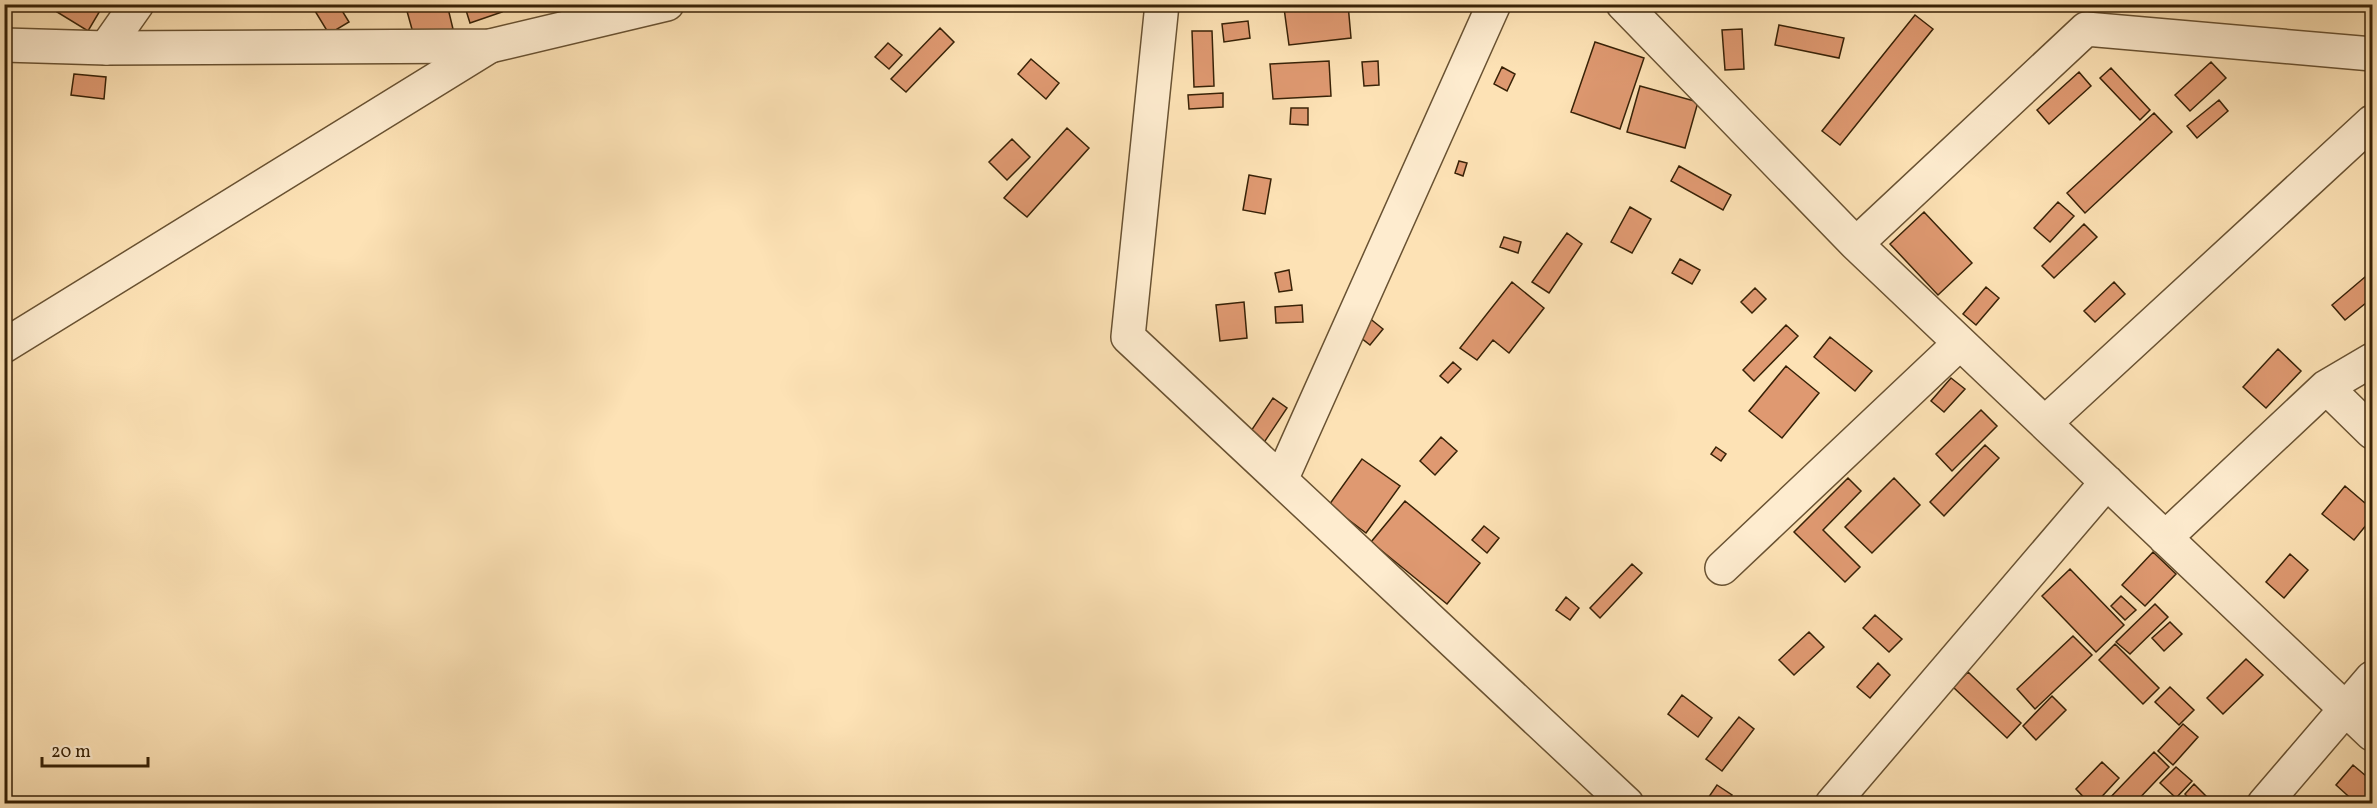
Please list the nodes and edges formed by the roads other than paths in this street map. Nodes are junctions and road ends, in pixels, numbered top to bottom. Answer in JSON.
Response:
{"nodes":[{"id":1,"x":137,"y":4,"type":"edge"},
{"id":2,"x":667,"y":4,"type":"edge"},
{"id":3,"x":1162,"y":4,"type":"edge"},
{"id":4,"x":1494,"y":4,"type":"edge"},
{"id":5,"x":1623,"y":4,"type":"edge"},
{"id":6,"x":2116,"y":18,"type":"edge"},
{"id":7,"x":40,"y":44,"type":"junction"},
{"id":8,"x":4,"y":45,"type":"edge"},
{"id":9,"x":490,"y":46,"type":"junction"},
{"id":10,"x":106,"y":48,"type":"junction"},
{"id":11,"x":2373,"y":54,"type":"edge"},
{"id":12,"x":4,"y":58,"type":"edge"},
{"id":13,"x":2373,"y":122,"type":"edge"},
{"id":14,"x":1856,"y":244,"type":"junction"},
{"id":15,"x":1960,"y":343,"type":"junction"},
{"id":16,"x":4,"y":346,"type":"edge"},
{"id":17,"x":2373,"y":360,"type":"edge"},
{"id":18,"x":2326,"y":387,"type":"junction"},
{"id":19,"x":2045,"y":423,"type":"junction"},
{"id":20,"x":2373,"y":432,"type":"edge"},
{"id":21,"x":1281,"y":480,"type":"junction"},
{"id":22,"x":2107,"y":482,"type":"junction"},
{"id":23,"x":2165,"y":538,"type":"junction"},
{"id":24,"x":1722,"y":568,"type":"dead end"},
{"id":25,"x":2373,"y":678,"type":"edge"},
{"id":26,"x":2346,"y":709,"type":"junction"},
{"id":27,"x":2373,"y":734,"type":"edge"},
{"id":28,"x":1627,"y":804,"type":"edge"},
{"id":29,"x":1832,"y":804,"type":"edge"},
{"id":30,"x":2264,"y":804,"type":"edge"}],
"edges":[{"from":1,"to":10,"type":"street"},
{"from":2,"to":9,"type":"street"},
{"from":3,"to":21,"type":"street"},
{"from":4,"to":21,"type":"street"},
{"from":5,"to":14,"type":"street"},
{"from":6,"to":11,"type":"street"},
{"from":6,"to":14,"type":"street"},
{"from":7,"to":8,"type":"street"},
{"from":7,"to":10,"type":"street"},
{"from":7,"to":12,"type":"street"},
{"from":9,"to":10,"type":"street"},
{"from":9,"to":16,"type":"street"},
{"from":13,"to":19,"type":"street"},
{"from":14,"to":15,"type":"street"},
{"from":15,"to":19,"type":"street"},
{"from":15,"to":24,"type":"street"},
{"from":17,"to":18,"type":"street"},
{"from":18,"to":20,"type":"street"},
{"from":18,"to":23,"type":"street"},
{"from":19,"to":22,"type":"street"},
{"from":21,"to":28,"type":"street"},
{"from":22,"to":23,"type":"street"},
{"from":22,"to":29,"type":"street"},
{"from":23,"to":26,"type":"street"},
{"from":25,"to":26,"type":"street"},
{"from":26,"to":27,"type":"street"},
{"from":26,"to":30,"type":"street"}]}
